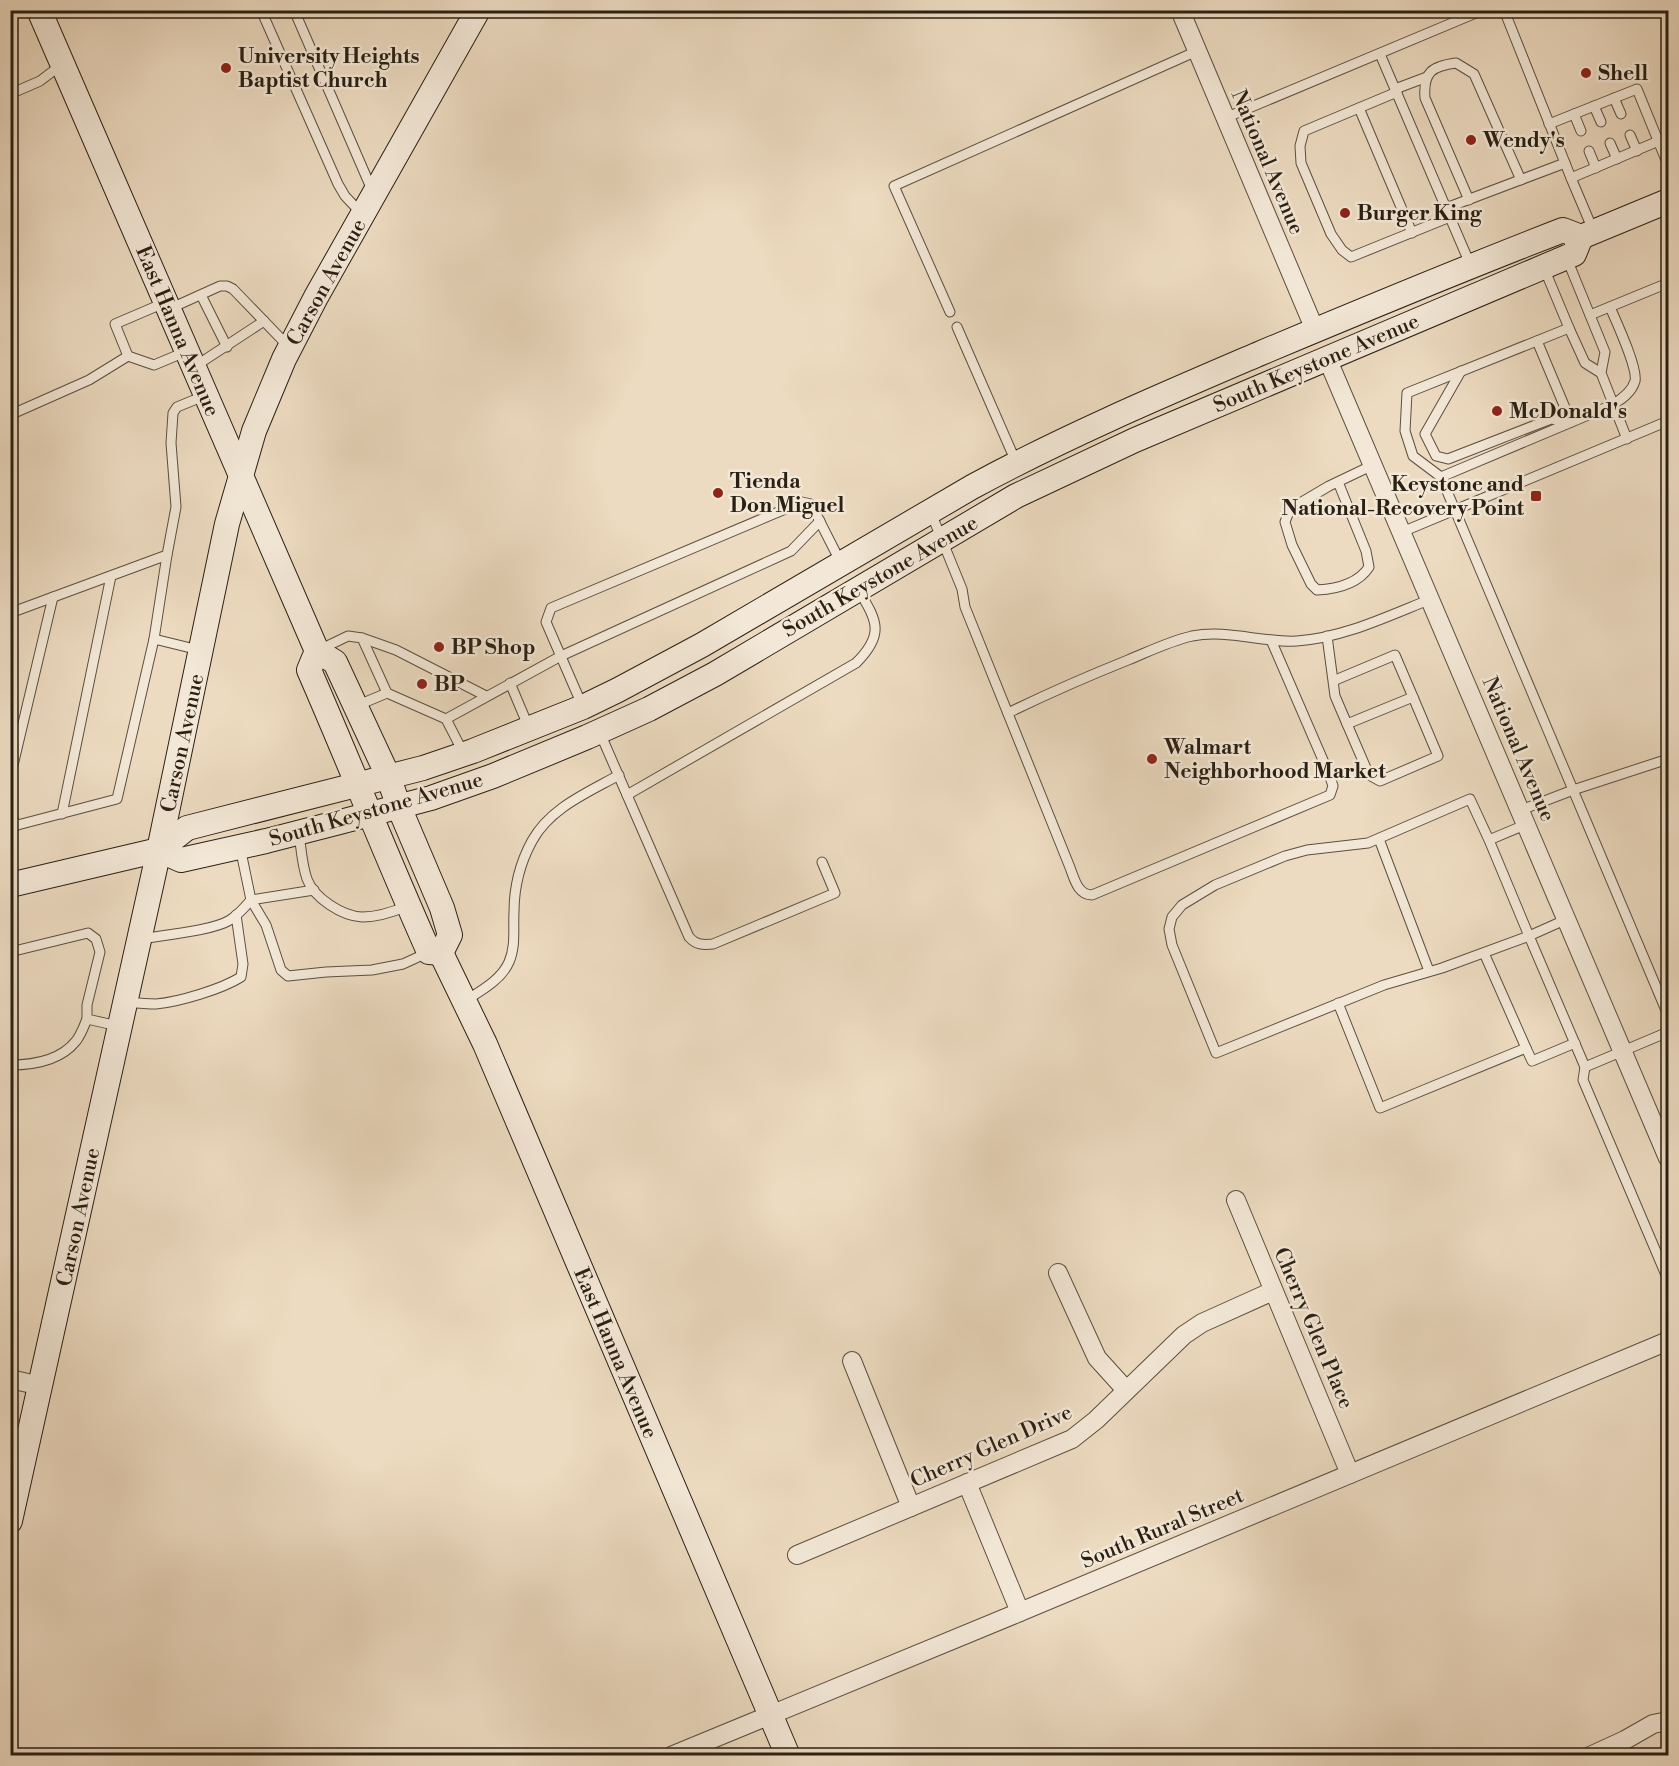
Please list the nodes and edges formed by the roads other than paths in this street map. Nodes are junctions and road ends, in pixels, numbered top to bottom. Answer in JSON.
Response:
{"nodes":[{"id":1,"x":39,"y":10,"type":"edge"},
{"id":2,"x":261,"y":10,"type":"edge"},
{"id":3,"x":294,"y":10,"type":"edge"},
{"id":4,"x":478,"y":10,"type":"edge"},
{"id":5,"x":1179,"y":10,"type":"edge"},
{"id":6,"x":1483,"y":10,"type":"edge"},
{"id":7,"x":1504,"y":10,"type":"edge"},
{"id":8,"x":1197,"y":51,"type":"junction"},
{"id":9,"x":1380,"y":54,"type":"junction"},
{"id":10,"x":63,"y":64,"type":"junction"},
{"id":11,"x":1426,"y":77,"type":"junction"},
{"id":12,"x":1396,"y":91,"type":"junction"},
{"id":13,"x":10,"y":94,"type":"edge"},
{"id":14,"x":1614,"y":98,"type":"junction"},
{"id":15,"x":1594,"y":106,"type":"junction"},
{"id":16,"x":1359,"y":108,"type":"junction"},
{"id":17,"x":1574,"y":114,"type":"junction"},
{"id":18,"x":1621,"y":114,"type":"dead end"},
{"id":19,"x":1225,"y":118,"type":"junction"},
{"id":20,"x":1601,"y":122,"type":"dead end"},
{"id":21,"x":1549,"y":124,"type":"junction"},
{"id":22,"x":1581,"y":131,"type":"dead end"},
{"id":23,"x":1630,"y":135,"type":"dead end"},
{"id":24,"x":1668,"y":137,"type":"edge"},
{"id":25,"x":1659,"y":141,"type":"junction"},
{"id":26,"x":1610,"y":143,"type":"dead end"},
{"id":27,"x":1589,"y":151,"type":"dead end"},
{"id":28,"x":1636,"y":151,"type":"junction"},
{"id":29,"x":1617,"y":159,"type":"junction"},
{"id":30,"x":1565,"y":163,"type":"junction"},
{"id":31,"x":1668,"y":165,"type":"edge"},
{"id":32,"x":1596,"y":168,"type":"junction"},
{"id":33,"x":1571,"y":178,"type":"junction"},
{"id":34,"x":1521,"y":180,"type":"junction"},
{"id":35,"x":1468,"y":200,"type":"junction"},
{"id":36,"x":1668,"y":201,"type":"edge"},
{"id":37,"x":369,"y":204,"type":"junction"},
{"id":38,"x":1448,"y":213,"type":"junction"},
{"id":39,"x":1412,"y":233,"type":"junction"},
{"id":40,"x":1587,"y":234,"type":"junction"},
{"id":41,"x":1567,"y":258,"type":"junction"},
{"id":42,"x":1471,"y":266,"type":"junction"},
{"id":43,"x":1544,"y":268,"type":"junction"},
{"id":44,"x":1668,"y":283,"type":"edge"},
{"id":45,"x":201,"y":295,"type":"junction"},
{"id":46,"x":168,"y":306,"type":"junction"},
{"id":47,"x":1610,"y":307,"type":"junction"},
{"id":48,"x":950,"y":312,"type":"dead end"},
{"id":49,"x":1590,"y":315,"type":"junction"},
{"id":50,"x":264,"y":321,"type":"junction"},
{"id":51,"x":957,"y":327,"type":"dead end"},
{"id":52,"x":1569,"y":328,"type":"junction"},
{"id":53,"x":1315,"y":330,"type":"junction"},
{"id":54,"x":1537,"y":340,"type":"junction"},
{"id":55,"x":226,"y":347,"type":"junction"},
{"id":56,"x":290,"y":348,"type":"junction"},
{"id":57,"x":128,"y":356,"type":"junction"},
{"id":58,"x":1327,"y":357,"type":"junction"},
{"id":59,"x":191,"y":359,"type":"junction"},
{"id":60,"x":1461,"y":371,"type":"junction"},
{"id":61,"x":1601,"y":373,"type":"junction"},
{"id":62,"x":206,"y":395,"type":"junction"},
{"id":63,"x":1612,"y":405,"type":"junction"},
{"id":64,"x":10,"y":414,"type":"edge"},
{"id":65,"x":1668,"y":421,"type":"edge"},
{"id":66,"x":1571,"y":422,"type":"junction"},
{"id":67,"x":1627,"y":439,"type":"junction"},
{"id":68,"x":1016,"y":463,"type":"junction"},
{"id":69,"x":1373,"y":465,"type":"junction"},
{"id":70,"x":241,"y":474,"type":"junction"},
{"id":71,"x":1441,"y":477,"type":"junction"},
{"id":72,"x":1338,"y":482,"type":"junction"},
{"id":73,"x":930,"y":511,"type":"junction"},
{"id":74,"x":1455,"y":511,"type":"junction"},
{"id":75,"x":820,"y":521,"type":"junction"},
{"id":76,"x":1402,"y":532,"type":"junction"},
{"id":77,"x":941,"y":540,"type":"junction"},
{"id":78,"x":167,"y":555,"type":"junction"},
{"id":79,"x":841,"y":563,"type":"junction"},
{"id":80,"x":111,"y":576,"type":"junction"},
{"id":81,"x":858,"y":589,"type":"junction"},
{"id":82,"x":52,"y":597,"type":"junction"},
{"id":83,"x":1431,"y":599,"type":"junction"},
{"id":84,"x":10,"y":613,"type":"edge"},
{"id":85,"x":1327,"y":636,"type":"junction"},
{"id":86,"x":154,"y":639,"type":"junction"},
{"id":87,"x":362,"y":639,"type":"junction"},
{"id":88,"x":1271,"y":640,"type":"junction"},
{"id":89,"x":201,"y":650,"type":"junction"},
{"id":90,"x":317,"y":651,"type":"junction"},
{"id":91,"x":561,"y":656,"type":"junction"},
{"id":92,"x":1333,"y":681,"type":"junction"},
{"id":93,"x":510,"y":683,"type":"junction"},
{"id":94,"x":387,"y":693,"type":"junction"},
{"id":95,"x":486,"y":696,"type":"junction"},
{"id":96,"x":1413,"y":697,"type":"junction"},
{"id":97,"x":356,"y":706,"type":"junction"},
{"id":98,"x":583,"y":706,"type":"junction"},
{"id":99,"x":1008,"y":713,"type":"junction"},
{"id":100,"x":446,"y":719,"type":"junction"},
{"id":101,"x":1347,"y":724,"type":"junction"},
{"id":102,"x":529,"y":728,"type":"junction"},
{"id":103,"x":599,"y":732,"type":"junction"},
{"id":104,"x":464,"y":754,"type":"junction"},
{"id":105,"x":1668,"y":759,"type":"edge"},
{"id":106,"x":619,"y":775,"type":"junction"},
{"id":107,"x":388,"y":776,"type":"junction"},
{"id":108,"x":10,"y":778,"type":"edge"},
{"id":109,"x":358,"y":783,"type":"junction"},
{"id":110,"x":1573,"y":790,"type":"junction"},
{"id":111,"x":627,"y":795,"type":"junction"},
{"id":112,"x":399,"y":807,"type":"junction"},
{"id":113,"x":10,"y":809,"type":"edge"},
{"id":114,"x":62,"y":814,"type":"junction"},
{"id":115,"x":369,"y":815,"type":"junction"},
{"id":116,"x":1524,"y":817,"type":"junction"},
{"id":117,"x":13,"y":826,"type":"edge"},
{"id":118,"x":299,"y":833,"type":"junction"},
{"id":119,"x":1379,"y":838,"type":"junction"},
{"id":120,"x":1488,"y":840,"type":"junction"},
{"id":121,"x":240,"y":847,"type":"junction"},
{"id":122,"x":159,"y":850,"type":"junction"},
{"id":123,"x":822,"y":862,"type":"dead end"},
{"id":124,"x":10,"y":885,"type":"edge"},
{"id":125,"x":314,"y":890,"type":"junction"},
{"id":126,"x":251,"y":900,"type":"junction"},
{"id":127,"x":408,"y":906,"type":"junction"},
{"id":128,"x":236,"y":915,"type":"junction"},
{"id":129,"x":1567,"y":919,"type":"junction"},
{"id":130,"x":1529,"y":936,"type":"junction"},
{"id":131,"x":139,"y":939,"type":"junction"},
{"id":132,"x":10,"y":952,"type":"edge"},
{"id":133,"x":435,"y":952,"type":"junction"},
{"id":134,"x":1484,"y":953,"type":"junction"},
{"id":135,"x":1430,"y":972,"type":"junction"},
{"id":136,"x":464,"y":1001,"type":"junction"},
{"id":137,"x":125,"y":1002,"type":"junction"},
{"id":138,"x":1338,"y":1003,"type":"junction"},
{"id":139,"x":1668,"y":1015,"type":"edge"},
{"id":140,"x":87,"y":1019,"type":"junction"},
{"id":141,"x":120,"y":1026,"type":"junction"},
{"id":142,"x":1668,"y":1032,"type":"edge"},
{"id":143,"x":1575,"y":1043,"type":"junction"},
{"id":144,"x":1526,"y":1048,"type":"junction"},
{"id":145,"x":1623,"y":1051,"type":"junction"},
{"id":146,"x":10,"y":1065,"type":"edge"},
{"id":147,"x":1585,"y":1067,"type":"junction"},
{"id":148,"x":1668,"y":1158,"type":"edge"},
{"id":149,"x":1236,"y":1200,"type":"dead end"},
{"id":150,"x":1058,"y":1273,"type":"dead end"},
{"id":151,"x":1666,"y":1275,"type":"dead end"},
{"id":152,"x":1273,"y":1291,"type":"junction"},
{"id":153,"x":1668,"y":1341,"type":"edge"},
{"id":154,"x":852,"y":1361,"type":"dead end"},
{"id":155,"x":10,"y":1379,"type":"edge"},
{"id":156,"x":41,"y":1386,"type":"junction"},
{"id":157,"x":1126,"y":1390,"type":"junction"},
{"id":158,"x":1350,"y":1474,"type":"junction"},
{"id":159,"x":967,"y":1484,"type":"junction"},
{"id":160,"x":911,"y":1507,"type":"junction"},
{"id":161,"x":10,"y":1521,"type":"edge"},
{"id":162,"x":797,"y":1555,"type":"dead end"},
{"id":163,"x":1020,"y":1612,"type":"junction"},
{"id":164,"x":770,"y":1714,"type":"junction"},
{"id":165,"x":1668,"y":1720,"type":"edge"},
{"id":166,"x":671,"y":1755,"type":"edge"},
{"id":167,"x":788,"y":1755,"type":"edge"},
{"id":168,"x":1590,"y":1755,"type":"edge"}],
"edges":[{"from":1,"to":10,"type":"main road","name":"East Hanna Avenue"},
{"from":2,"to":37,"type":"lane"},
{"from":3,"to":37,"type":"lane"},
{"from":4,"to":37,"type":"main road","name":"Carson Avenue"},
{"from":5,"to":8,"type":"street","name":"National Avenue"},
{"from":6,"to":9,"type":"lane"},
{"from":7,"to":21,"type":"lane"},
{"from":8,"to":19,"type":"street","name":"National Avenue"},
{"from":8,"to":48,"type":"lane"},
{"from":9,"to":12,"type":"lane"},
{"from":9,"to":19,"type":"lane"},
{"from":10,"to":13,"type":"lane"},
{"from":10,"to":46,"type":"main road","name":"East Hanna Avenue"},
{"from":11,"to":12,"type":"lane"},
{"from":11,"to":34,"type":"lane"},
{"from":11,"to":35,"type":"lane"},
{"from":12,"to":16,"type":"lane"},
{"from":12,"to":38,"type":"lane"},
{"from":14,"to":15,"type":"lane"},
{"from":14,"to":18,"type":"lane"},
{"from":14,"to":25,"type":"lane"},
{"from":15,"to":17,"type":"lane"},
{"from":15,"to":20,"type":"lane"},
{"from":16,"to":39,"type":"lane"},
{"from":16,"to":39,"type":"lane"},
{"from":17,"to":21,"type":"lane"},
{"from":17,"to":22,"type":"lane"},
{"from":19,"to":53,"type":"street","name":"National Avenue"},
{"from":21,"to":30,"type":"lane"},
{"from":23,"to":28,"type":"lane"},
{"from":24,"to":25,"type":"lane"},
{"from":25,"to":28,"type":"lane"},
{"from":25,"to":31,"type":"lane"},
{"from":26,"to":29,"type":"lane"},
{"from":27,"to":32,"type":"lane"},
{"from":28,"to":29,"type":"lane"},
{"from":29,"to":32,"type":"lane"},
{"from":30,"to":33,"type":"lane"},
{"from":30,"to":34,"type":"lane"},
{"from":32,"to":33,"type":"lane"},
{"from":33,"to":40,"type":"lane"},
{"from":34,"to":35,"type":"lane"},
{"from":35,"to":38,"type":"lane"},
{"from":36,"to":40,"type":"main road","name":"South Keystone Avenue"},
{"from":37,"to":56,"type":"main road","name":"Carson Avenue"},
{"from":38,"to":39,"type":"lane"},
{"from":38,"to":42,"type":"lane"},
{"from":40,"to":41,"type":"main road"},
{"from":40,"to":42,"type":"main road","name":"South Keystone Avenue"},
{"from":41,"to":43,"type":"main road","name":"South Keystone Avenue"},
{"from":41,"to":49,"type":"lane"},
{"from":42,"to":53,"type":"main road","name":"South Keystone Avenue"},
{"from":43,"to":52,"type":"lane"},
{"from":43,"to":58,"type":"main road","name":"South Keystone Avenue"},
{"from":44,"to":47,"type":"lane"},
{"from":45,"to":46,"type":"lane"},
{"from":45,"to":50,"type":"lane"},
{"from":45,"to":55,"type":"lane"},
{"from":46,"to":57,"type":"lane"},
{"from":46,"to":59,"type":"main road","name":"East Hanna Avenue"},
{"from":47,"to":49,"type":"lane"},
{"from":47,"to":63,"type":"lane"},
{"from":49,"to":61,"type":"lane"},
{"from":50,"to":55,"type":"lane"},
{"from":50,"to":56,"type":"lane"},
{"from":51,"to":68,"type":"lane"},
{"from":52,"to":54,"type":"lane"},
{"from":52,"to":61,"type":"lane"},
{"from":53,"to":68,"type":"main road","name":"South Keystone Avenue"},
{"from":54,"to":60,"type":"lane"},
{"from":54,"to":66,"type":"lane"},
{"from":55,"to":59,"type":"lane"},
{"from":56,"to":70,"type":"main road","name":"Carson Avenue"},
{"from":57,"to":59,"type":"lane"},
{"from":57,"to":64,"type":"lane"},
{"from":58,"to":69,"type":"street","name":"National Avenue"},
{"from":58,"to":77,"type":"main road","name":"South Keystone Avenue"},
{"from":59,"to":62,"type":"main road","name":"East Hanna Avenue"},
{"from":60,"to":66,"type":"lane"},
{"from":60,"to":71,"type":"lane"},
{"from":61,"to":63,"type":"lane"},
{"from":62,"to":70,"type":"main road","name":"East Hanna Avenue"},
{"from":62,"to":78,"type":"lane"},
{"from":63,"to":66,"type":"lane"},
{"from":63,"to":67,"type":"lane"},
{"from":65,"to":67,"type":"lane"},
{"from":66,"to":71,"type":"lane"},
{"from":67,"to":74,"type":"lane"},
{"from":68,"to":73,"type":"main road","name":"South Keystone Avenue"},
{"from":69,"to":72,"type":"lane"},
{"from":69,"to":76,"type":"street","name":"National Avenue"},
{"from":70,"to":89,"type":"main road","name":"Carson Avenue"},
{"from":70,"to":90,"type":"main road","name":"East Hanna Avenue"},
{"from":71,"to":74,"type":"lane"},
{"from":72,"to":72,"type":"lane"},
{"from":73,"to":77,"type":"lane"},
{"from":73,"to":79,"type":"main road","name":"South Keystone Avenue"},
{"from":74,"to":76,"type":"lane"},
{"from":74,"to":110,"type":"lane"},
{"from":75,"to":79,"type":"lane"},
{"from":75,"to":91,"type":"lane"},
{"from":75,"to":91,"type":"lane"},
{"from":76,"to":83,"type":"street","name":"National Avenue"},
{"from":77,"to":81,"type":"main road","name":"South Keystone Avenue"},
{"from":77,"to":99,"type":"lane"},
{"from":78,"to":80,"type":"lane"},
{"from":78,"to":86,"type":"lane"},
{"from":79,"to":81,"type":"main road"},
{"from":79,"to":98,"type":"main road","name":"South Keystone Avenue"},
{"from":80,"to":82,"type":"lane"},
{"from":80,"to":114,"type":"lane"},
{"from":81,"to":103,"type":"main road","name":"South Keystone Avenue"},
{"from":81,"to":111,"type":"lane"},
{"from":82,"to":84,"type":"lane"},
{"from":82,"to":108,"type":"lane"},
{"from":83,"to":85,"type":"lane"},
{"from":83,"to":116,"type":"street","name":"National Avenue"},
{"from":85,"to":88,"type":"lane"},
{"from":85,"to":92,"type":"lane"},
{"from":86,"to":89,"type":"lane"},
{"from":86,"to":114,"type":"lane"},
{"from":87,"to":90,"type":"lane"},
{"from":87,"to":94,"type":"lane"},
{"from":87,"to":95,"type":"lane"},
{"from":88,"to":99,"type":"lane"},
{"from":88,"to":99,"type":"lane"},
{"from":89,"to":122,"type":"main road","name":"Carson Avenue"},
{"from":90,"to":97,"type":"main road","name":"East Hanna Avenue"},
{"from":90,"to":109,"type":"main road","name":"East Hanna Avenue"},
{"from":91,"to":93,"type":"lane"},
{"from":91,"to":98,"type":"lane"},
{"from":92,"to":96,"type":"lane"},
{"from":92,"to":101,"type":"lane"},
{"from":93,"to":95,"type":"lane"},
{"from":93,"to":102,"type":"lane"},
{"from":94,"to":97,"type":"lane"},
{"from":94,"to":100,"type":"lane"},
{"from":95,"to":100,"type":"lane"},
{"from":96,"to":101,"type":"lane"},
{"from":96,"to":101,"type":"lane"},
{"from":97,"to":107,"type":"main road","name":"East Hanna Avenue"},
{"from":98,"to":102,"type":"main road","name":"South Keystone Avenue"},
{"from":100,"to":104,"type":"lane"},
{"from":102,"to":104,"type":"main road","name":"South Keystone Avenue"},
{"from":103,"to":106,"type":"lane"},
{"from":103,"to":112,"type":"main road","name":"South Keystone Avenue"},
{"from":104,"to":107,"type":"main road","name":"South Keystone Avenue"},
{"from":105,"to":110,"type":"lane"},
{"from":106,"to":111,"type":"lane"},
{"from":106,"to":136,"type":"lane"},
{"from":107,"to":109,"type":"main road","name":"South Keystone Avenue"},
{"from":107,"to":112,"type":"main road","name":"East Hanna Avenue"},
{"from":109,"to":115,"type":"main road","name":"East Hanna Avenue"},
{"from":109,"to":122,"type":"main road","name":"South Keystone Avenue"},
{"from":110,"to":116,"type":"lane"},
{"from":110,"to":139,"type":"lane"},
{"from":111,"to":123,"type":"lane"},
{"from":112,"to":115,"type":"main road","name":"South Keystone Avenue"},
{"from":112,"to":133,"type":"main road","name":"East Hanna Avenue"},
{"from":113,"to":117,"type":"lane"},
{"from":114,"to":117,"type":"lane"},
{"from":115,"to":118,"type":"main road","name":"South Keystone Avenue"},
{"from":115,"to":127,"type":"main road","name":"East Hanna Avenue"},
{"from":116,"to":120,"type":"lane"},
{"from":116,"to":129,"type":"street","name":"National Avenue"},
{"from":118,"to":121,"type":"main road","name":"South Keystone Avenue"},
{"from":118,"to":125,"type":"lane"},
{"from":119,"to":120,"type":"lane"},
{"from":119,"to":135,"type":"lane"},
{"from":119,"to":138,"type":"lane"},
{"from":120,"to":130,"type":"lane"},
{"from":121,"to":122,"type":"main road","name":"South Keystone Avenue"},
{"from":121,"to":126,"type":"lane"},
{"from":122,"to":124,"type":"main road","name":"South Keystone Avenue"},
{"from":122,"to":131,"type":"main road","name":"Carson Avenue"},
{"from":125,"to":126,"type":"lane"},
{"from":125,"to":127,"type":"lane"},
{"from":126,"to":128,"type":"lane"},
{"from":126,"to":133,"type":"lane"},
{"from":127,"to":133,"type":"main road","name":"East Hanna Avenue"},
{"from":128,"to":131,"type":"lane"},
{"from":128,"to":137,"type":"lane"},
{"from":129,"to":130,"type":"lane"},
{"from":129,"to":145,"type":"street","name":"National Avenue"},
{"from":130,"to":134,"type":"lane"},
{"from":130,"to":143,"type":"lane"},
{"from":131,"to":137,"type":"main road","name":"Carson Avenue"},
{"from":132,"to":140,"type":"lane"},
{"from":133,"to":136,"type":"main road","name":"East Hanna Avenue"},
{"from":134,"to":135,"type":"lane"},
{"from":134,"to":144,"type":"lane"},
{"from":135,"to":138,"type":"lane"},
{"from":136,"to":164,"type":"main road","name":"East Hanna Avenue"},
{"from":137,"to":141,"type":"main road","name":"Carson Avenue"},
{"from":138,"to":144,"type":"lane"},
{"from":140,"to":141,"type":"lane"},
{"from":140,"to":146,"type":"lane"},
{"from":141,"to":156,"type":"main road","name":"Carson Avenue"},
{"from":142,"to":145,"type":"lane"},
{"from":143,"to":144,"type":"lane"},
{"from":143,"to":147,"type":"lane"},
{"from":145,"to":147,"type":"lane"},
{"from":145,"to":148,"type":"street","name":"National Avenue"},
{"from":147,"to":151,"type":"lane"},
{"from":149,"to":152,"type":"street","name":"Cherry Glen Place"},
{"from":150,"to":157,"type":"street"},
{"from":152,"to":157,"type":"street","name":"Cherry Glen Drive"},
{"from":152,"to":158,"type":"street","name":"Cherry Glen Place"},
{"from":153,"to":158,"type":"street","name":"South Rural Street"},
{"from":154,"to":160,"type":"street"},
{"from":155,"to":156,"type":"street"},
{"from":156,"to":161,"type":"main road","name":"Carson Avenue"},
{"from":157,"to":159,"type":"street","name":"Cherry Glen Drive"},
{"from":158,"to":163,"type":"street","name":"South Rural Street"},
{"from":159,"to":160,"type":"street","name":"Cherry Glen Drive"},
{"from":159,"to":163,"type":"street"},
{"from":160,"to":162,"type":"street","name":"Cherry Glen Drive"},
{"from":163,"to":164,"type":"street","name":"South Rural Street"},
{"from":164,"to":166,"type":"street","name":"South Rural Street"},
{"from":164,"to":167,"type":"main road","name":"East Hanna Avenue"},
{"from":165,"to":168,"type":"street"}]}
